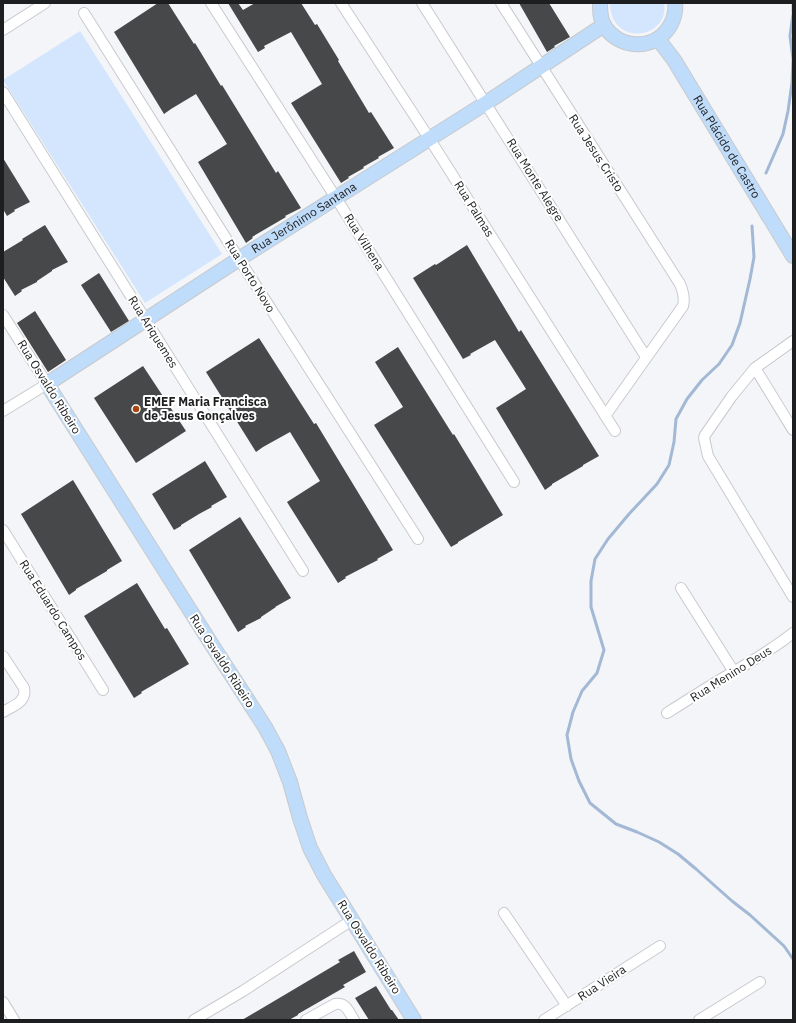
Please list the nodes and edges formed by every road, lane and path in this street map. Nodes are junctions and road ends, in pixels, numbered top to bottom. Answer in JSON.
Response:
{"nodes":[{"id":1,"x":45,"y":3,"type":"edge"},
{"id":2,"x":211,"y":3,"type":"edge"},
{"id":3,"x":341,"y":3,"type":"edge"},
{"id":4,"x":422,"y":3,"type":"edge"},
{"id":5,"x":501,"y":3,"type":"edge"},
{"id":6,"x":600,"y":3,"type":"edge"},
{"id":7,"x":675,"y":3,"type":"edge"},
{"id":8,"x":84,"y":13,"type":"dead end"},
{"id":9,"x":604,"y":25,"type":"junction"},
{"id":10,"x":3,"y":30,"type":"edge"},
{"id":11,"x":658,"y":39,"type":"junction"},
{"id":12,"x":541,"y":67,"type":"junction"},
{"id":13,"x":3,"y":92,"type":"edge"},
{"id":14,"x":486,"y":103,"type":"junction"},
{"id":15,"x":429,"y":138,"type":"junction"},
{"id":16,"x":336,"y":198,"type":"junction"},
{"id":17,"x":793,"y":256,"type":"edge"},
{"id":18,"x":239,"y":259,"type":"junction"},
{"id":19,"x":3,"y":315,"type":"edge"},
{"id":20,"x":145,"y":320,"type":"junction"},
{"id":21,"x":793,"y":341,"type":"edge"},
{"id":22,"x":646,"y":357,"type":"junction"},
{"id":23,"x":755,"y":368,"type":"junction"},
{"id":24,"x":47,"y":384,"type":"junction"},
{"id":25,"x":3,"y":411,"type":"edge"},
{"id":26,"x":605,"y":416,"type":"junction"},
{"id":27,"x":793,"y":430,"type":"edge"},
{"id":28,"x":615,"y":431,"type":"dead end"},
{"id":29,"x":514,"y":482,"type":"dead end"},
{"id":30,"x":3,"y":530,"type":"edge"},
{"id":31,"x":418,"y":539,"type":"dead end"},
{"id":32,"x":303,"y":571,"type":"dead end"},
{"id":33,"x":681,"y":588,"type":"dead end"},
{"id":34,"x":793,"y":597,"type":"edge"},
{"id":35,"x":793,"y":633,"type":"edge"},
{"id":36,"x":3,"y":656,"type":"edge"},
{"id":37,"x":734,"y":672,"type":"junction"},
{"id":38,"x":103,"y":690,"type":"dead end"},
{"id":39,"x":3,"y":712,"type":"edge"},
{"id":40,"x":667,"y":712,"type":"dead end"},
{"id":41,"x":504,"y":913,"type":"dead end"},
{"id":42,"x":352,"y":920,"type":"junction"},
{"id":43,"x":660,"y":946,"type":"dead end"},
{"id":44,"x":760,"y":982,"type":"dead end"},
{"id":45,"x":3,"y":1002,"type":"edge"},
{"id":46,"x":567,"y":1006,"type":"junction"},
{"id":47,"x":14,"y":1020,"type":"edge"},
{"id":48,"x":194,"y":1020,"type":"edge"},
{"id":49,"x":306,"y":1020,"type":"edge"},
{"id":50,"x":354,"y":1020,"type":"edge"},
{"id":51,"x":414,"y":1020,"type":"edge"},
{"id":52,"x":544,"y":1020,"type":"edge"},
{"id":53,"x":699,"y":1020,"type":"edge"}],
"edges":[{"from":1,"to":10,"type":"street"},
{"from":2,"to":16,"type":"street","name":"Rua Vilhena"},
{"from":3,"to":15,"type":"street","name":"Rua Palmas"},
{"from":4,"to":14,"type":"street","name":"Rua Monte Alegre"},
{"from":5,"to":12,"type":"street","name":"Rua Jesus Cristo"},
{"from":6,"to":9,"type":"street"},
{"from":7,"to":11,"type":"street"},
{"from":8,"to":18,"type":"street","name":"Rua Porto Novo"},
{"from":9,"to":11,"type":"street"},
{"from":9,"to":12,"type":"street","name":"Rua Jerônimo Santana"},
{"from":11,"to":17,"type":"street","name":"Rua Plácido de Castro"},
{"from":12,"to":14,"type":"street","name":"Rua Jerônimo Santana"},
{"from":12,"to":22,"type":"street","name":"Rua Jesus Cristo"},
{"from":13,"to":20,"type":"street","name":"Rua Ariquemes"},
{"from":14,"to":15,"type":"street","name":"Rua Jerônimo Santana"},
{"from":14,"to":22,"type":"street","name":"Rua Monte Alegre"},
{"from":15,"to":16,"type":"street","name":"Rua Jerônimo Santana"},
{"from":15,"to":26,"type":"street","name":"Rua Palmas"},
{"from":16,"to":18,"type":"street","name":"Rua Jerônimo Santana"},
{"from":16,"to":29,"type":"street","name":"Rua Vilhena"},
{"from":18,"to":20,"type":"street","name":"Rua Jerônimo Santana"},
{"from":18,"to":31,"type":"street","name":"Rua Porto Novo"},
{"from":19,"to":24,"type":"street","name":"Rua Osvaldo Ribeiro"},
{"from":20,"to":24,"type":"street","name":"Rua Jerônimo Santana"},
{"from":20,"to":32,"type":"street","name":"Rua Ariquemes"},
{"from":21,"to":23,"type":"street"},
{"from":22,"to":26,"type":"street"},
{"from":23,"to":27,"type":"street"},
{"from":23,"to":34,"type":"street"},
{"from":24,"to":25,"type":"street","name":"Rua Jerônimo Santana"},
{"from":24,"to":42,"type":"street","name":"Rua Osvaldo Ribeiro"},
{"from":26,"to":28,"type":"street","name":"Rua Palmas"},
{"from":30,"to":38,"type":"street","name":"Rua Eduardo Campos"},
{"from":33,"to":37,"type":"street"},
{"from":35,"to":37,"type":"street","name":"Rua Menino Deus"},
{"from":36,"to":39,"type":"street"},
{"from":37,"to":40,"type":"street","name":"Rua Menino Deus"},
{"from":41,"to":46,"type":"street"},
{"from":42,"to":48,"type":"street"},
{"from":42,"to":51,"type":"street","name":"Rua Osvaldo Ribeiro"},
{"from":43,"to":46,"type":"street","name":"Rua Vieira"},
{"from":44,"to":53,"type":"street"},
{"from":45,"to":47,"type":"street"},
{"from":46,"to":52,"type":"street","name":"Rua Vieira"},
{"from":49,"to":50,"type":"street"}]}
